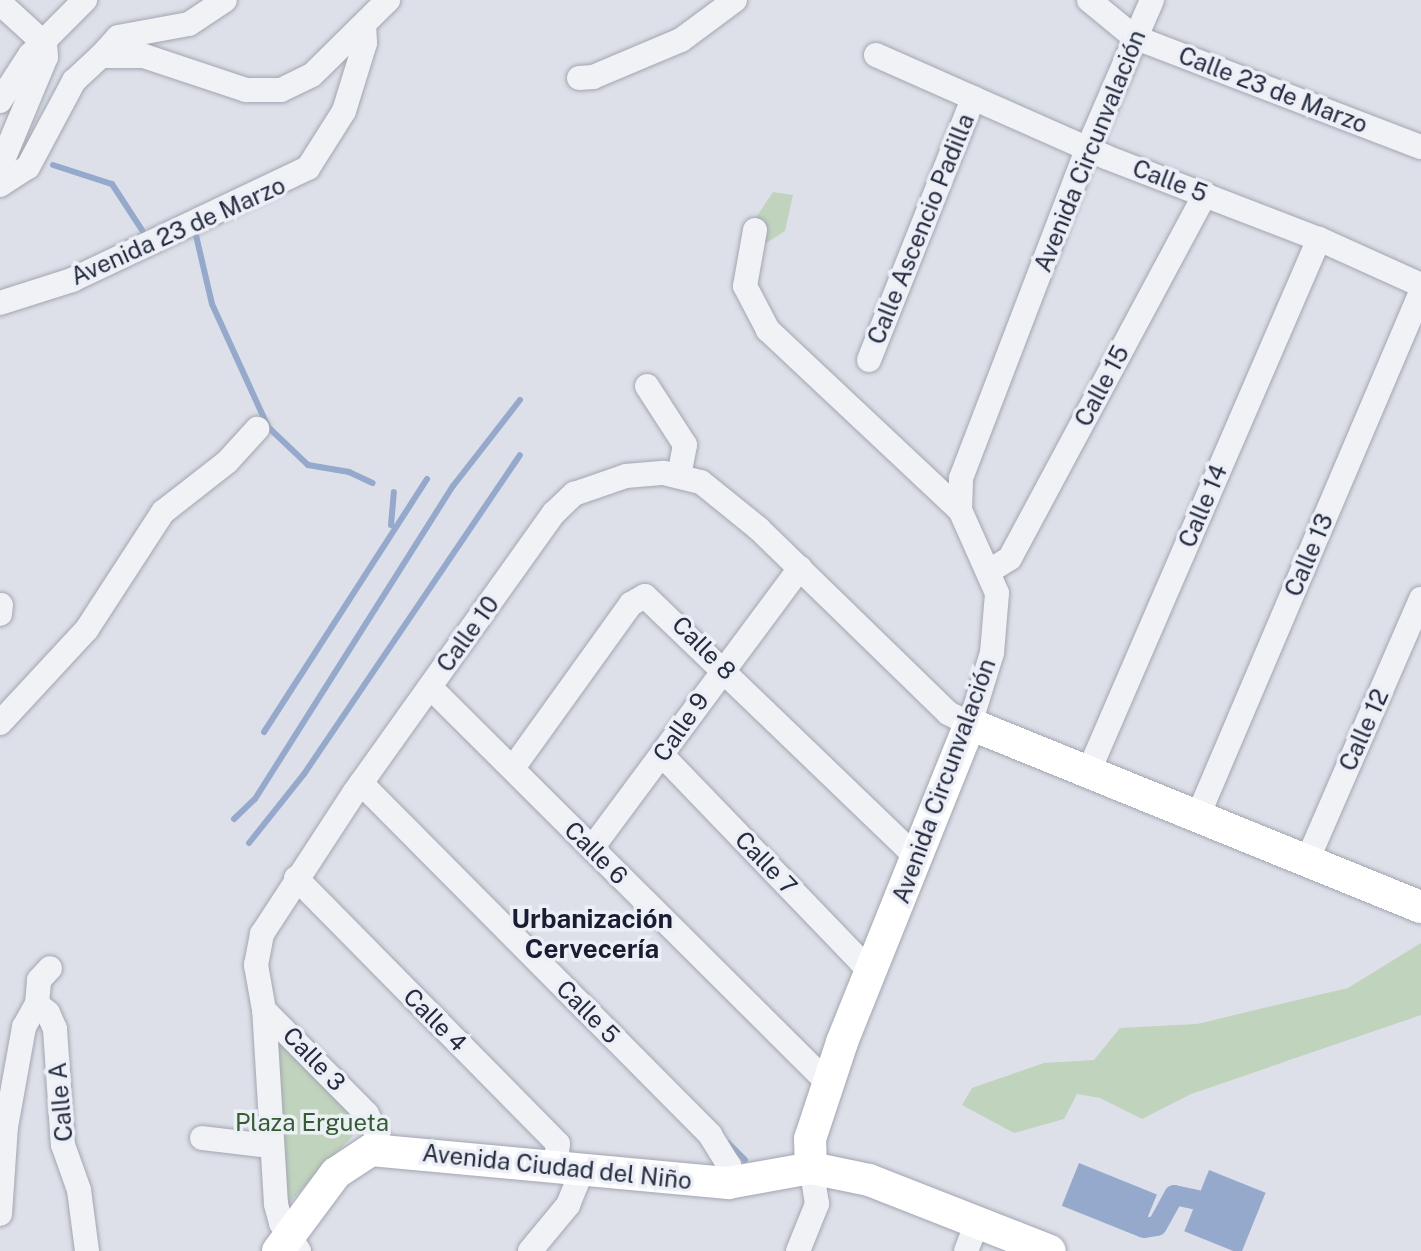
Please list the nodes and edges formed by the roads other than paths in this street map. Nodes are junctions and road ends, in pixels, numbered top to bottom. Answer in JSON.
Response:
{"nodes":[{"id":1,"x":85,"y":0,"type":"edge"},
{"id":2,"x":225,"y":0,"type":"edge"},
{"id":3,"x":388,"y":0,"type":"edge"},
{"id":4,"x":735,"y":0,"type":"edge"},
{"id":5,"x":1089,"y":0,"type":"edge"},
{"id":6,"x":1152,"y":0,"type":"edge"},
{"id":7,"x":0,"y":3,"type":"edge"},
{"id":8,"x":364,"y":26,"type":"junction"},
{"id":9,"x":1134,"y":37,"type":"junction"},
{"id":10,"x":45,"y":44,"type":"junction"},
{"id":11,"x":876,"y":55,"type":"dead end"},
{"id":12,"x":101,"y":56,"type":"junction"},
{"id":13,"x":579,"y":78,"type":"dead end"},
{"id":14,"x":973,"y":98,"type":"junction"},
{"id":15,"x":0,"y":101,"type":"edge"},
{"id":16,"x":1421,"y":147,"type":"edge"},
{"id":17,"x":1088,"y":148,"type":"junction"},
{"id":18,"x":0,"y":167,"type":"edge"},
{"id":19,"x":0,"y":185,"type":"edge"},
{"id":20,"x":1205,"y":194,"type":"junction"},
{"id":21,"x":755,"y":230,"type":"dead end"},
{"id":22,"x":1319,"y":239,"type":"junction"},
{"id":23,"x":1421,"y":285,"type":"edge"},
{"id":24,"x":1421,"y":292,"type":"edge"},
{"id":25,"x":0,"y":303,"type":"edge"},
{"id":26,"x":869,"y":360,"type":"dead end"},
{"id":27,"x":647,"y":386,"type":"dead end"},
{"id":28,"x":257,"y":429,"type":"dead end"},
{"id":29,"x":679,"y":475,"type":"junction"},
{"id":30,"x":960,"y":510,"type":"junction"},
{"id":31,"x":800,"y":568,"type":"junction"},
{"id":32,"x":991,"y":570,"type":"junction"},
{"id":33,"x":1421,"y":599,"type":"edge"},
{"id":34,"x":723,"y":667,"type":"junction"},
{"id":35,"x":430,"y":687,"type":"junction"},
{"id":36,"x":0,"y":723,"type":"edge"},
{"id":37,"x":970,"y":724,"type":"junction"},
{"id":38,"x":662,"y":755,"type":"junction"},
{"id":39,"x":513,"y":768,"type":"junction"},
{"id":40,"x":1088,"y":773,"type":"junction"},
{"id":41,"x":361,"y":783,"type":"junction"},
{"id":42,"x":1197,"y":818,"type":"junction"},
{"id":43,"x":592,"y":848,"type":"junction"},
{"id":44,"x":920,"y":853,"type":"junction"},
{"id":45,"x":1307,"y":861,"type":"junction"},
{"id":46,"x":296,"y":878,"type":"junction"},
{"id":47,"x":1419,"y":901,"type":"edge"},
{"id":48,"x":872,"y":967,"type":"junction"},
{"id":49,"x":50,"y":968,"type":"dead end"},
{"id":50,"x":37,"y":1004,"type":"junction"},
{"id":51,"x":264,"y":1010,"type":"junction"},
{"id":52,"x":831,"y":1086,"type":"junction"},
{"id":53,"x":202,"y":1138,"type":"dead end"},
{"id":54,"x":269,"y":1146,"type":"junction"},
{"id":55,"x":384,"y":1150,"type":"junction"},
{"id":56,"x":569,"y":1169,"type":"junction"},
{"id":57,"x":822,"y":1171,"type":"junction"},
{"id":58,"x":728,"y":1183,"type":"junction"},
{"id":59,"x":0,"y":1214,"type":"edge"},
{"id":60,"x":978,"y":1241,"type":"edge"},
{"id":61,"x":289,"y":1246,"type":"edge"},
{"id":62,"x":87,"y":1251,"type":"edge"},
{"id":63,"x":530,"y":1251,"type":"edge"},
{"id":64,"x":798,"y":1251,"type":"edge"},
{"id":65,"x":1050,"y":1251,"type":"edge"}],
"edges":[{"from":1,"to":10,"type":"street"},
{"from":2,"to":12,"type":"street"},
{"from":3,"to":8,"type":"street"},
{"from":4,"to":13,"type":"street"},
{"from":5,"to":9,"type":"street","name":"Calle 23 de Marzo"},
{"from":6,"to":9,"type":"street","name":"Avenida Circunvalación"},
{"from":7,"to":10,"type":"street"},
{"from":8,"to":12,"type":"street"},
{"from":8,"to":25,"type":"street","name":"Avenida 23 de Marzo"},
{"from":9,"to":16,"type":"street","name":"Calle 23 de Marzo"},
{"from":9,"to":17,"type":"street","name":"Avenida Circunvalación"},
{"from":10,"to":15,"type":"street"},
{"from":10,"to":18,"type":"street"},
{"from":11,"to":14,"type":"street","name":"Calle 5"},
{"from":12,"to":19,"type":"street"},
{"from":14,"to":17,"type":"street","name":"Calle 5"},
{"from":14,"to":26,"type":"street","name":"Calle Ascencio Padilla"},
{"from":17,"to":20,"type":"street","name":"Calle 5"},
{"from":17,"to":30,"type":"street","name":"Avenida Circunvalación"},
{"from":20,"to":22,"type":"street","name":"Calle 5"},
{"from":20,"to":32,"type":"street","name":"Calle 15"},
{"from":21,"to":30,"type":"street"},
{"from":22,"to":23,"type":"street","name":"Calle 5"},
{"from":22,"to":40,"type":"street","name":"Calle 14"},
{"from":24,"to":42,"type":"street","name":"Calle 13"},
{"from":27,"to":29,"type":"street"},
{"from":28,"to":36,"type":"street"},
{"from":29,"to":31,"type":"street","name":"Calle 10"},
{"from":29,"to":35,"type":"street","name":"Calle 10"},
{"from":30,"to":32,"type":"street","name":"Avenida Circunvalación"},
{"from":31,"to":34,"type":"street","name":"Calle 9"},
{"from":31,"to":37,"type":"street","name":"Calle 10"},
{"from":32,"to":37,"type":"street","name":"Avenida Circunvalación"},
{"from":33,"to":45,"type":"street","name":"Calle 12"},
{"from":34,"to":38,"type":"street","name":"Calle 9"},
{"from":34,"to":39,"type":"street","name":"Calle 8"},
{"from":34,"to":44,"type":"street","name":"Calle 8"},
{"from":35,"to":39,"type":"street","name":"Calle 6"},
{"from":35,"to":41,"type":"street","name":"Calle 10"},
{"from":37,"to":40,"type":"main road"},
{"from":37,"to":44,"type":"main road","name":"Avenida Circunvalación"},
{"from":38,"to":43,"type":"street","name":"Calle 9"},
{"from":38,"to":48,"type":"street","name":"Calle 7"},
{"from":39,"to":43,"type":"street","name":"Calle 6"},
{"from":40,"to":42,"type":"main road"},
{"from":41,"to":46,"type":"street","name":"Calle 10"},
{"from":41,"to":58,"type":"street","name":"Calle 5"},
{"from":42,"to":45,"type":"main road"},
{"from":43,"to":52,"type":"street","name":"Calle 6"},
{"from":44,"to":48,"type":"main road","name":"Avenida Circunvalación"},
{"from":45,"to":47,"type":"main road"},
{"from":46,"to":51,"type":"street","name":"Calle 10"},
{"from":46,"to":56,"type":"street","name":"Calle 4"},
{"from":48,"to":52,"type":"main road","name":"Avenida Circunvalación"},
{"from":49,"to":50,"type":"street"},
{"from":50,"to":59,"type":"street"},
{"from":50,"to":62,"type":"street","name":"Calle A"},
{"from":51,"to":54,"type":"street","name":"Calle 10"},
{"from":51,"to":55,"type":"street","name":"Calle 3"},
{"from":52,"to":57,"type":"main road","name":"Avenida Circunvalación"},
{"from":53,"to":54,"type":"street"},
{"from":54,"to":61,"type":"street","name":"Calle 10"},
{"from":55,"to":56,"type":"main road","name":"Avenida Ciudad del Niño"},
{"from":55,"to":61,"type":"main road","name":"Avenida Ciudad del Niño"},
{"from":56,"to":58,"type":"main road","name":"Avenida Ciudad del Niño"},
{"from":56,"to":63,"type":"street"},
{"from":57,"to":58,"type":"main road","name":"Avenida Ciudad del Niño"},
{"from":57,"to":60,"type":"main road"},
{"from":57,"to":64,"type":"street","name":"Avenida Circunvalación"},
{"from":60,"to":65,"type":"main road"}]}
